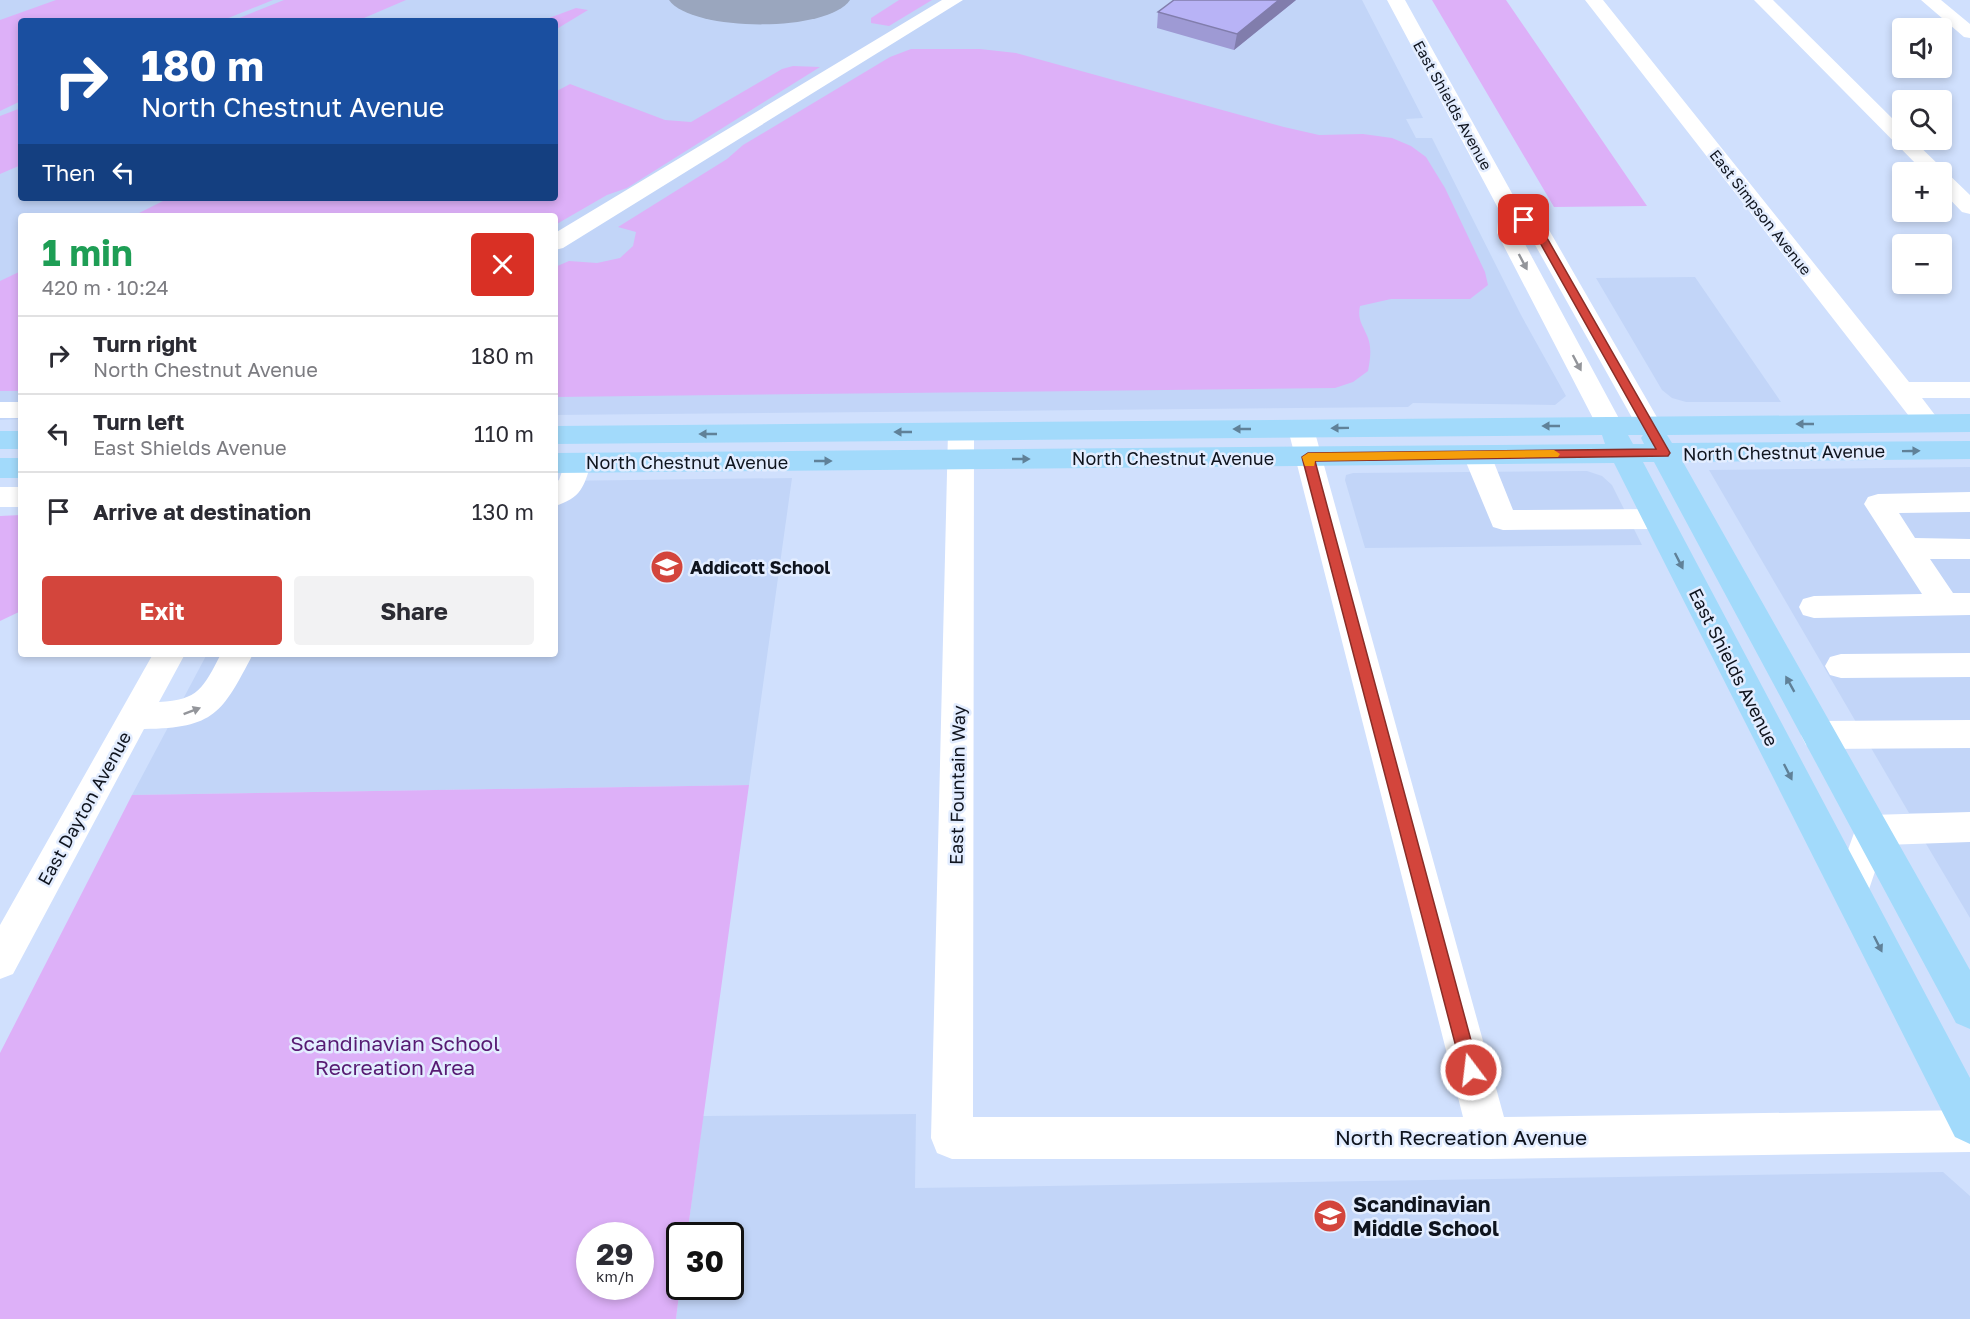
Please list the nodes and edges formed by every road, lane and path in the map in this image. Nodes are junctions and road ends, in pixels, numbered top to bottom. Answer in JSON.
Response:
{"nodes":[{"id":1,"x":954,"y":0,"type":"edge"},
{"id":2,"x":1396,"y":0,"type":"edge"},
{"id":3,"x":1594,"y":0,"type":"edge"},
{"id":4,"x":1763,"y":0,"type":"edge"},
{"id":5,"x":1930,"y":0,"type":"edge"},
{"id":6,"x":1970,"y":33,"type":"edge"},
{"id":7,"x":834,"y":48,"type":"dead end"},
{"id":8,"x":860,"y":57,"type":"junction"},
{"id":9,"x":1892,"y":129,"type":"edge"},
{"id":10,"x":1913,"y":150,"type":"edge"},
{"id":11,"x":1925,"y":162,"type":"edge"},
{"id":12,"x":1952,"y":189,"type":"edge"},
{"id":13,"x":1970,"y":207,"type":"edge"},
{"id":14,"x":1510,"y":210,"type":"junction"},
{"id":15,"x":558,"y":241,"type":"edge"},
{"id":16,"x":1903,"y":390,"type":"junction"},
{"id":17,"x":1970,"y":390,"type":"edge"},
{"id":18,"x":18,"y":410,"type":"edge"},
{"id":19,"x":0,"y":411,"type":"edge"},
{"id":20,"x":1928,"y":423,"type":"junction"},
{"id":21,"x":1970,"y":423,"type":"edge"},
{"id":22,"x":1649,"y":426,"type":"junction"},
{"id":23,"x":558,"y":435,"type":"edge"},
{"id":24,"x":0,"y":440,"type":"edge"},
{"id":25,"x":18,"y":440,"type":"edge"},
{"id":26,"x":1617,"y":440,"type":"junction"},
{"id":27,"x":1304,"y":443,"type":"junction"},
{"id":28,"x":962,"y":446,"type":"junction"},
{"id":29,"x":1970,"y":450,"type":"edge"},
{"id":30,"x":1664,"y":453,"type":"junction"},
{"id":31,"x":1477,"y":455,"type":"junction"},
{"id":32,"x":566,"y":463,"type":"edge"},
{"id":33,"x":0,"y":468,"type":"edge"},
{"id":34,"x":18,"y":468,"type":"edge"},
{"id":35,"x":558,"y":494,"type":"edge"},
{"id":36,"x":0,"y":497,"type":"edge"},
{"id":37,"x":18,"y":497,"type":"edge"},
{"id":38,"x":1970,"y":502,"type":"edge"},
{"id":39,"x":1658,"y":519,"type":"junction"},
{"id":40,"x":1908,"y":548,"type":"junction"},
{"id":41,"x":1970,"y":549,"type":"edge"},
{"id":42,"x":1958,"y":605,"type":"edge"},
{"id":43,"x":1814,"y":607,"type":"dead end"},
{"id":44,"x":167,"y":657,"type":"edge"},
{"id":45,"x":235,"y":657,"type":"edge"},
{"id":46,"x":1970,"y":665,"type":"edge"},
{"id":47,"x":1841,"y":666,"type":"dead end"},
{"id":48,"x":134,"y":716,"type":"junction"},
{"id":49,"x":1970,"y":734,"type":"edge"},
{"id":50,"x":1818,"y":735,"type":"junction"},
{"id":51,"x":1970,"y":827,"type":"edge"},
{"id":52,"x":1871,"y":830,"type":"junction"},
{"id":53,"x":1851,"y":892,"type":"junction"},
{"id":54,"x":0,"y":962,"type":"edge"},
{"id":55,"x":1970,"y":1010,"type":"edge"},
{"id":56,"x":1970,"y":1122,"type":"edge"},
{"id":57,"x":1970,"y":1131,"type":"edge"},
{"id":58,"x":952,"y":1138,"type":"joint"},
{"id":59,"x":1489,"y":1138,"type":"junction"}],
"edges":[{"from":1,"to":8,"type":"street"},
{"from":2,"to":14,"type":"street","name":"East Shields Avenue"},
{"from":3,"to":16,"type":"street","name":"East Simpson Avenue"},
{"from":4,"to":9,"type":"street"},
{"from":5,"to":6,"type":"street"},
{"from":7,"to":8,"type":"street"},
{"from":8,"to":15,"type":"street"},
{"from":10,"to":11,"type":"street"},
{"from":12,"to":13,"type":"street"},
{"from":14,"to":22,"type":"street","name":"East Shields Avenue"},
{"from":14,"to":26,"type":"street","name":"East Shields Avenue","one_way":true},
{"from":16,"to":17,"type":"street"},
{"from":16,"to":20,"type":"street","name":"East Simpson Avenue"},
{"from":18,"to":19,"type":"street"},
{"from":20,"to":21,"type":"main road","name":"North Chestnut Avenue"},
{"from":20,"to":22,"type":"main road","name":"North Chestnut Avenue","one_way":true},
{"from":22,"to":26,"type":"main road","name":"North Chestnut Avenue"},
{"from":22,"to":30,"type":"main road","name":"East Shields Avenue"},
{"from":28,"to":23,"type":"main road","name":"North Chestnut Avenue","one_way":true},
{"from":24,"to":25,"type":"main road"},
{"from":26,"to":27,"type":"main road","name":"North Chestnut Avenue","one_way":true},
{"from":26,"to":30,"type":"main road","name":"North Chestnut Avenue"},
{"from":26,"to":31,"type":"main road","name":"North Chestnut Avenue"},
{"from":26,"to":39,"type":"main road","name":"East Shields Avenue"},
{"from":27,"to":28,"type":"main road","name":"North Chestnut Avenue"},
{"from":27,"to":31,"type":"main road","name":"North Chestnut Avenue"},
{"from":27,"to":59,"type":"street"},
{"from":32,"to":28,"type":"main road","name":"North Chestnut Avenue","one_way":true},
{"from":28,"to":58,"type":"street","name":"East Fountain Way"},
{"from":30,"to":29,"type":"main road","name":"North Chestnut Avenue","one_way":true},
{"from":50,"to":30,"type":"main road","name":"East Shields Avenue","one_way":true},
{"from":31,"to":39,"type":"street"},
{"from":32,"to":35,"type":"street"},
{"from":33,"to":34,"type":"main road"},
{"from":36,"to":37,"type":"street"},
{"from":38,"to":40,"type":"street"},
{"from":39,"to":53,"type":"main road","name":"East Shields Avenue","one_way":true},
{"from":40,"to":41,"type":"street"},
{"from":40,"to":42,"type":"street"},
{"from":42,"to":43,"type":"street"},
{"from":44,"to":48,"type":"street","name":"East Dayton Avenue"},
{"from":48,"to":45,"type":"street","one_way":true},
{"from":46,"to":47,"type":"street"},
{"from":48,"to":54,"type":"street","name":"East Dayton Avenue"},
{"from":49,"to":50,"type":"street"},
{"from":50,"to":52,"type":"main road","name":"East Shields Avenue"},
{"from":51,"to":52,"type":"street"},
{"from":52,"to":53,"type":"street"},
{"from":52,"to":55,"type":"main road","name":"East Shields Avenue"},
{"from":53,"to":56,"type":"main road","name":"East Shields Avenue","one_way":true},
{"from":57,"to":59,"type":"street","name":"North Recreation Avenue"},
{"from":58,"to":59,"type":"street","name":"North Recreation Avenue"}]}
